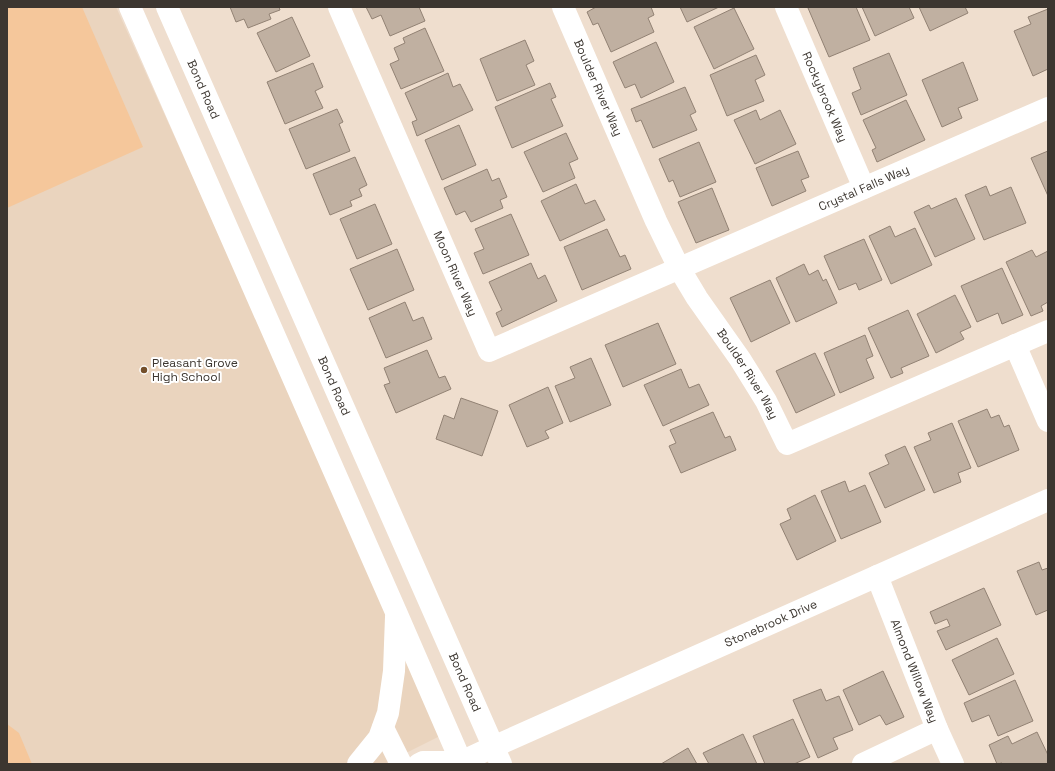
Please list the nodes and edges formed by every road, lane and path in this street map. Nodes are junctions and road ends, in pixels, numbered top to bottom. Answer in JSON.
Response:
{"nodes":[{"id":1,"x":130,"y":7,"type":"edge"},
{"id":2,"x":166,"y":7,"type":"edge"},
{"id":3,"x":339,"y":7,"type":"edge"},
{"id":4,"x":563,"y":7,"type":"edge"},
{"id":5,"x":786,"y":7,"type":"edge"},
{"id":6,"x":1048,"y":108,"type":"edge"},
{"id":7,"x":864,"y":188,"type":"junction"},
{"id":8,"x":679,"y":268,"type":"junction"},
{"id":9,"x":1048,"y":331,"type":"edge"},
{"id":10,"x":1015,"y":345,"type":"junction"},
{"id":11,"x":1048,"y":421,"type":"edge"},
{"id":12,"x":1048,"y":500,"type":"edge"},
{"id":13,"x":877,"y":576,"type":"junction"},
{"id":14,"x":396,"y":612,"type":"junction"},
{"id":15,"x":383,"y":728,"type":"junction"},
{"id":16,"x":937,"y":729,"type":"junction"},
{"id":17,"x":497,"y":756,"type":"edge"},
{"id":18,"x":460,"y":763,"type":"edge"},
{"id":19,"x":358,"y":764,"type":"edge"},
{"id":20,"x":401,"y":764,"type":"edge"},
{"id":21,"x":419,"y":764,"type":"edge"},
{"id":22,"x":863,"y":764,"type":"edge"},
{"id":23,"x":953,"y":764,"type":"edge"}],
"edges":[{"from":1,"to":14,"type":"street"},
{"from":2,"to":17,"type":"street","name":"Bond Road"},
{"from":3,"to":8,"type":"street","name":"Moon River Way"},
{"from":4,"to":8,"type":"street","name":"Boulder River Way"},
{"from":5,"to":7,"type":"street","name":"Rockybrook Way"},
{"from":6,"to":7,"type":"street","name":"Crystal Falls Way"},
{"from":7,"to":8,"type":"street","name":"Crystal Falls Way"},
{"from":8,"to":10,"type":"street","name":"Boulder River Way"},
{"from":9,"to":10,"type":"street"},
{"from":10,"to":11,"type":"street"},
{"from":12,"to":13,"type":"street","name":"Stonebrook Drive"},
{"from":13,"to":16,"type":"street","name":"Almond Willow Way"},
{"from":13,"to":17,"type":"street","name":"Stonebrook Drive"},
{"from":14,"to":15,"type":"street"},
{"from":14,"to":18,"type":"street"},
{"from":15,"to":19,"type":"street"},
{"from":15,"to":20,"type":"street"},
{"from":16,"to":22,"type":"street"},
{"from":16,"to":23,"type":"street","name":"Almond Willow Way"},
{"from":17,"to":18,"type":"street","name":"Stonebrook Drive"},
{"from":18,"to":21,"type":"street"}]}
